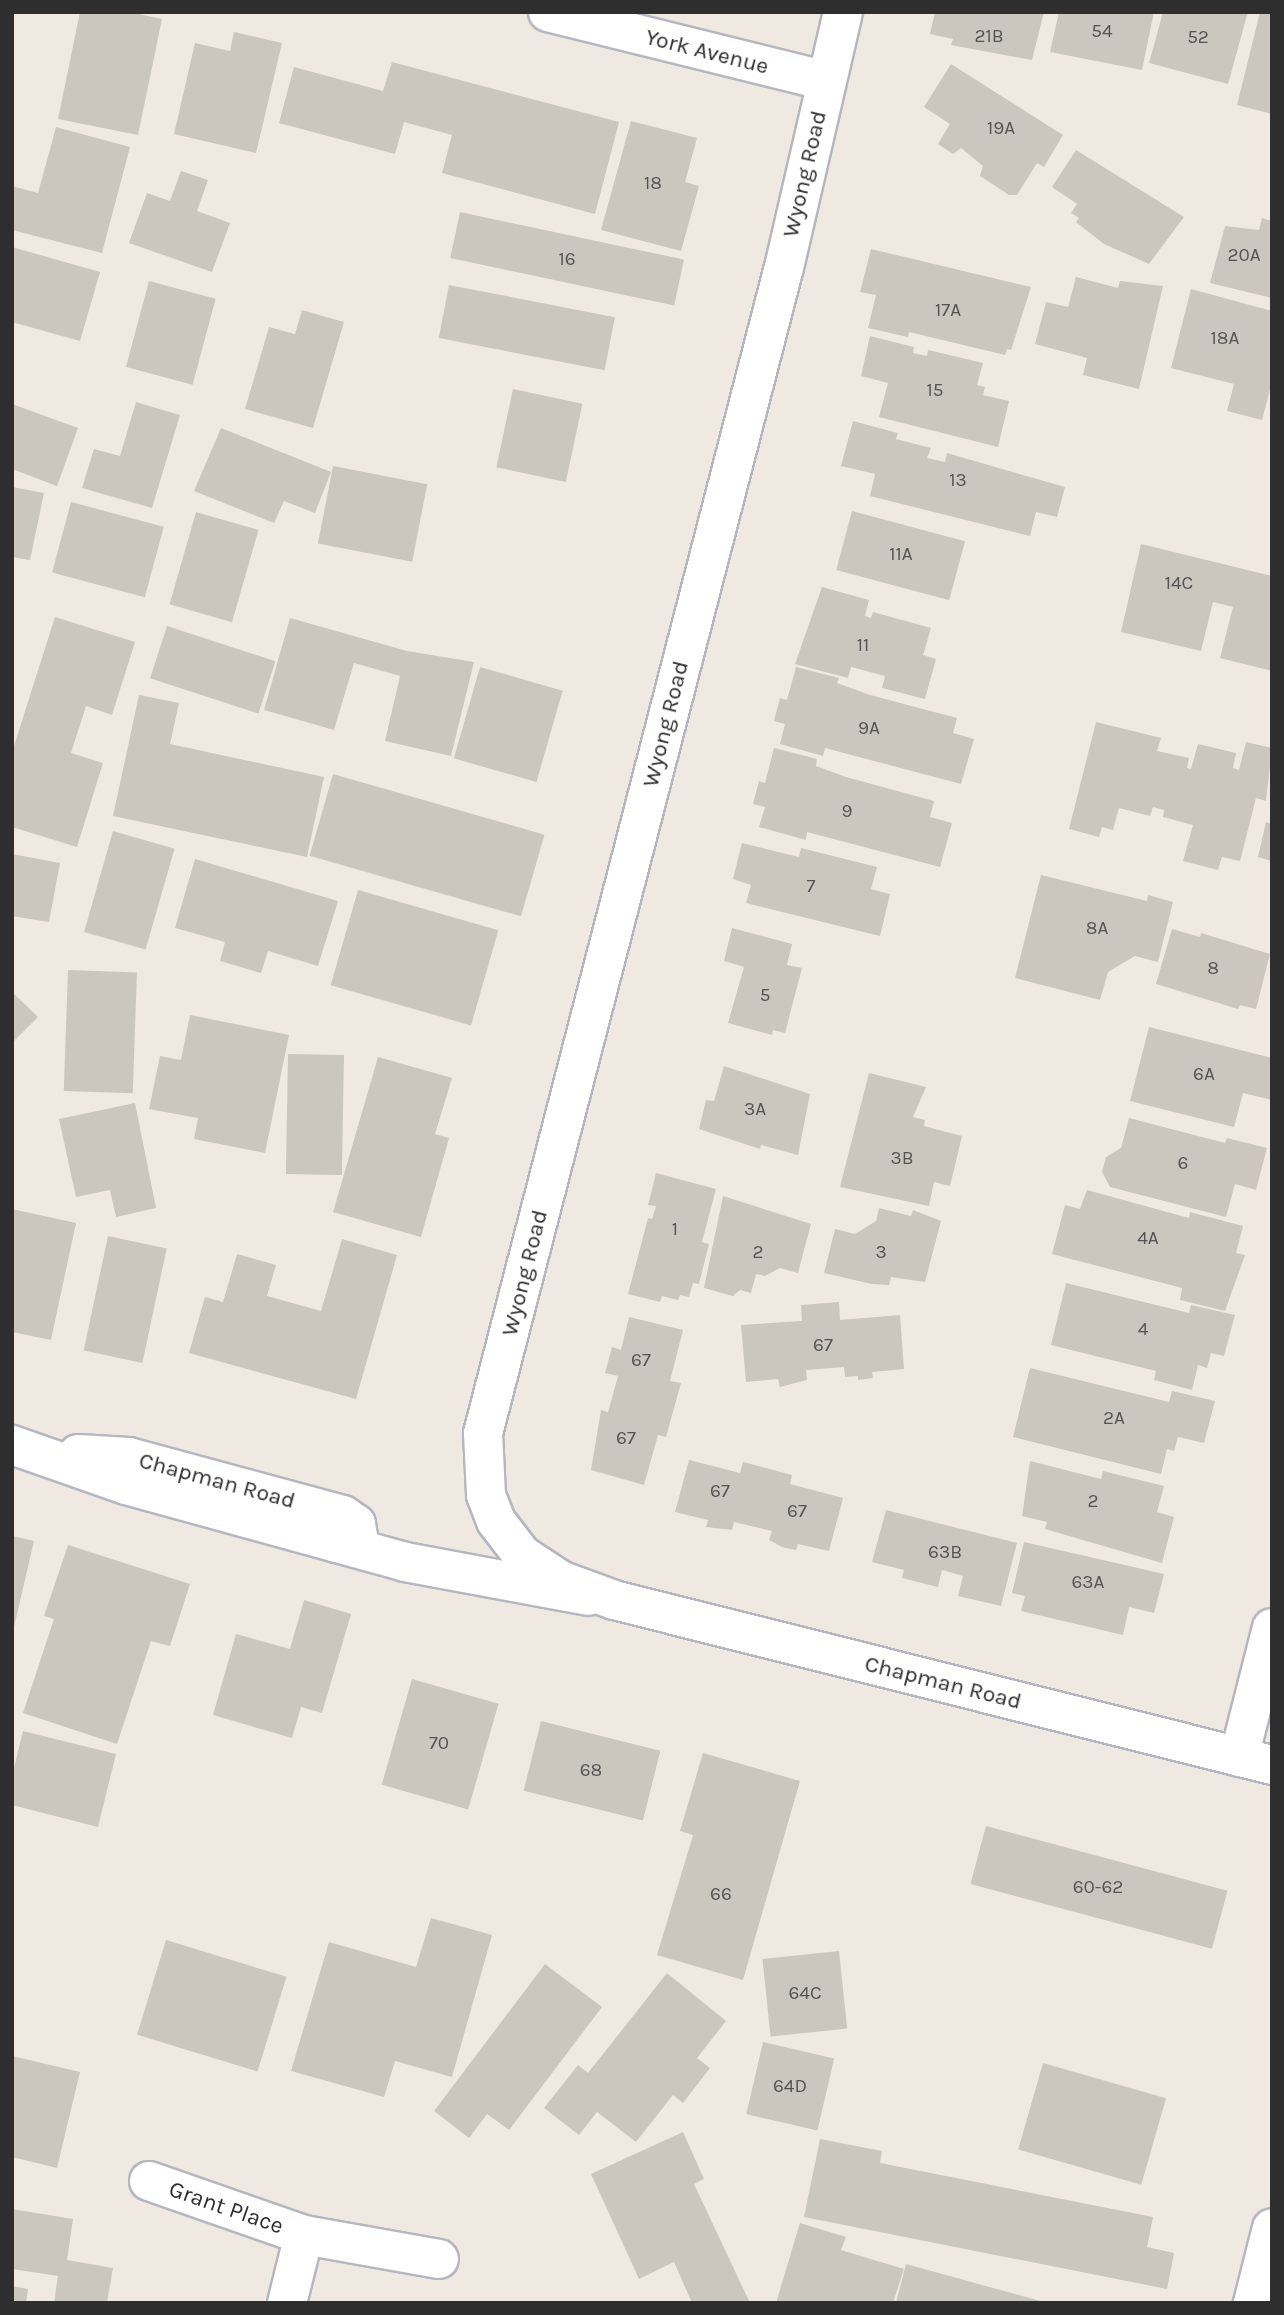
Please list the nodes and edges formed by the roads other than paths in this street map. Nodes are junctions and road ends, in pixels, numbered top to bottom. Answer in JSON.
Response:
{"nodes":[{"id":1,"x":548,"y":12,"type":"edge"},
{"id":2,"x":843,"y":12,"type":"edge"},
{"id":3,"x":826,"y":81,"type":"junction"},
{"id":4,"x":483,"y":1433,"type":"joint"},
{"id":5,"x":25,"y":1448,"type":"edge"},
{"id":6,"x":614,"y":1600,"type":"junction"},
{"id":7,"x":1272,"y":1628,"type":"edge"},
{"id":8,"x":1256,"y":1761,"type":"edge"},
{"id":9,"x":149,"y":2181,"type":"dead end"},
{"id":10,"x":1272,"y":2228,"type":"edge"},
{"id":11,"x":304,"y":2235,"type":"junction"},
{"id":12,"x":439,"y":2259,"type":"dead end"},
{"id":13,"x":287,"y":2303,"type":"edge"},
{"id":14,"x":1253,"y":2303,"type":"edge"}],
"edges":[{"from":1,"to":3,"type":"street","name":"York Avenue"},
{"from":2,"to":3,"type":"street","name":"Wyong Road"},
{"from":3,"to":4,"type":"street","name":"Wyong Road"},
{"from":4,"to":6,"type":"street","name":"Chapman Road"},
{"from":5,"to":6,"type":"street","name":"Chapman Road"},
{"from":6,"to":8,"type":"street","name":"Chapman Road"},
{"from":7,"to":8,"type":"street"},
{"from":9,"to":11,"type":"street","name":"Grant Place"},
{"from":10,"to":14,"type":"street"},
{"from":11,"to":12,"type":"street","name":"Grant Place"},
{"from":11,"to":13,"type":"street","name":"Grant Place"}]}
